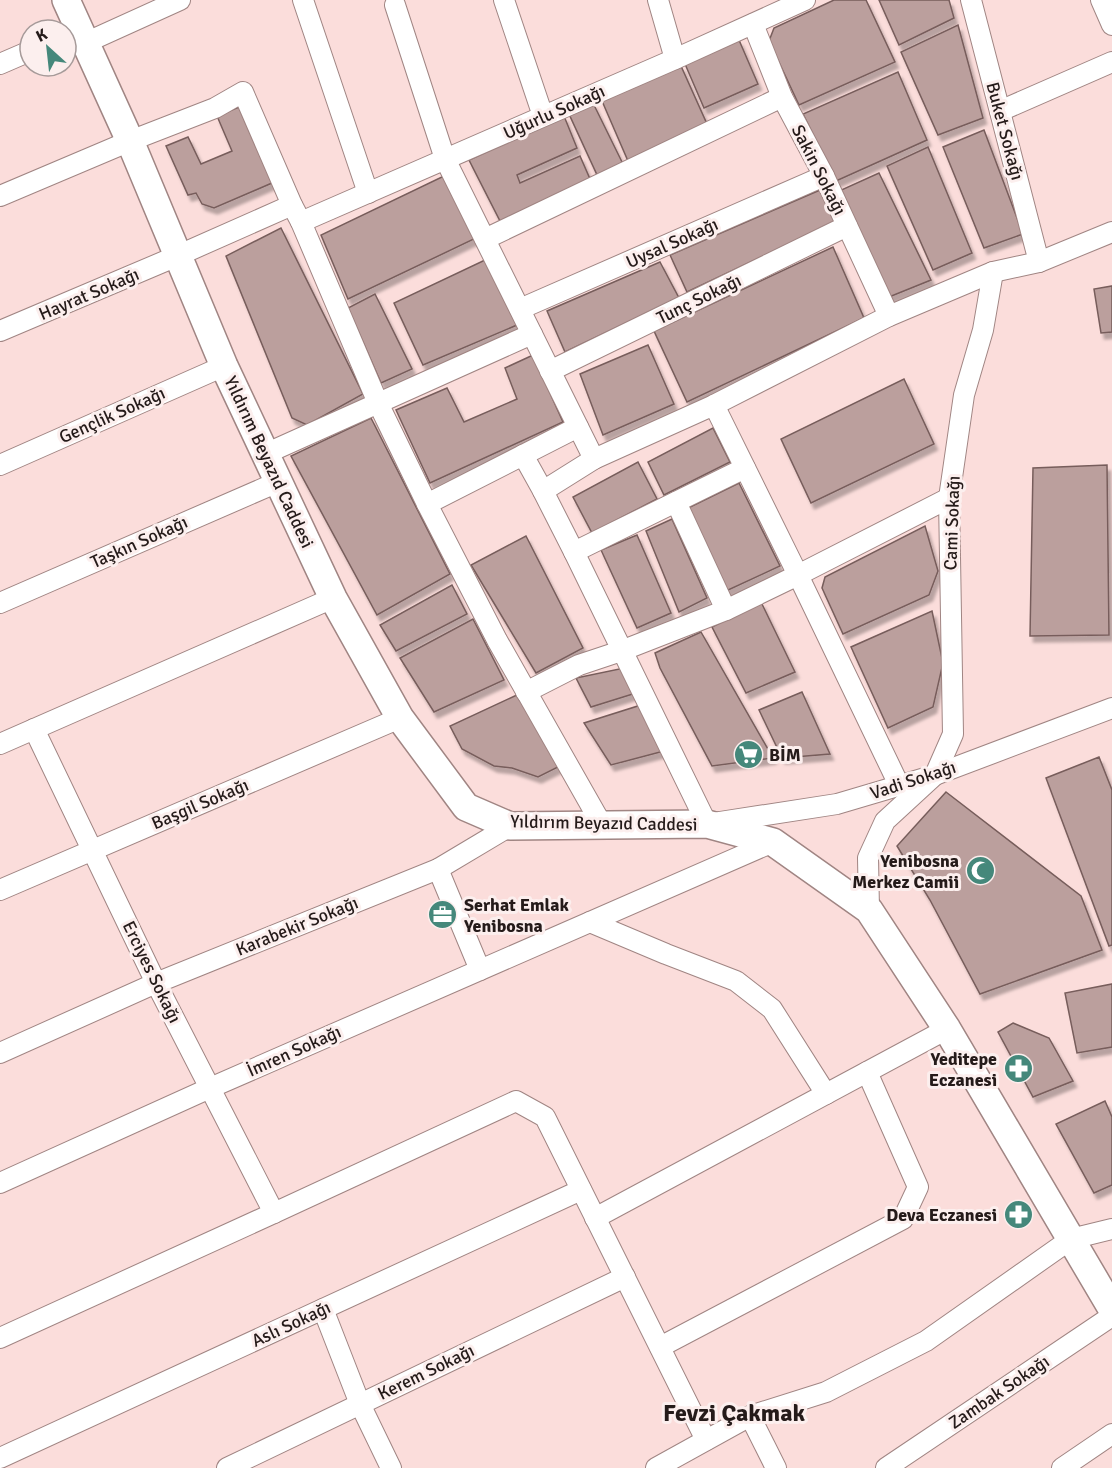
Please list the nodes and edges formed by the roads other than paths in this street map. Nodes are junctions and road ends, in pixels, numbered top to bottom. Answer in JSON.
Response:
{"nodes":[{"id":1,"x":66,"y":0,"type":"edge"},
{"id":2,"x":180,"y":0,"type":"edge"},
{"id":3,"x":303,"y":0,"type":"edge"},
{"id":4,"x":504,"y":0,"type":"edge"},
{"id":5,"x":658,"y":0,"type":"edge"},
{"id":6,"x":806,"y":0,"type":"edge"},
{"id":7,"x":971,"y":0,"type":"edge"},
{"id":8,"x":1101,"y":0,"type":"edge"},
{"id":9,"x":395,"y":5,"type":"dead end"},
{"id":10,"x":72,"y":18,"type":"edge"},
{"id":11,"x":753,"y":24,"type":"junction"},
{"id":12,"x":1112,"y":25,"type":"edge"},
{"id":13,"x":78,"y":36,"type":"edge"},
{"id":14,"x":78,"y":38,"type":"edge"},
{"id":15,"x":18,"y":56,"type":"edge"},
{"id":16,"x":675,"y":59,"type":"junction"},
{"id":17,"x":1112,"y":62,"type":"edge"},
{"id":18,"x":0,"y":64,"type":"edge"},
{"id":19,"x":782,"y":97,"type":"junction"},
{"id":20,"x":1000,"y":111,"type":"junction"},
{"id":21,"x":543,"y":116,"type":"junction"},
{"id":22,"x":130,"y":141,"type":"junction"},
{"id":23,"x":445,"y":159,"type":"junction"},
{"id":24,"x":824,"y":176,"type":"junction"},
{"id":25,"x":368,"y":193,"type":"junction"},
{"id":26,"x":0,"y":196,"type":"edge"},
{"id":27,"x":297,"y":214,"type":"junction"},
{"id":28,"x":848,"y":226,"type":"junction"},
{"id":29,"x":1112,"y":232,"type":"edge"},
{"id":30,"x":485,"y":239,"type":"junction"},
{"id":31,"x":177,"y":256,"type":"junction"},
{"id":32,"x":1039,"y":262,"type":"junction"},
{"id":33,"x":993,"y":272,"type":"junction"},
{"id":34,"x":520,"y":309,"type":"junction"},
{"id":35,"x":889,"y":316,"type":"junction"},
{"id":36,"x":0,"y":331,"type":"edge"},
{"id":37,"x":532,"y":334,"type":"junction"},
{"id":38,"x":224,"y":366,"type":"junction"},
{"id":39,"x":550,"y":371,"type":"junction"},
{"id":40,"x":378,"y":403,"type":"junction"},
{"id":41,"x":714,"y":405,"type":"junction"},
{"id":42,"x":578,"y":427,"type":"junction"},
{"id":43,"x":265,"y":454,"type":"junction"},
{"id":44,"x":523,"y":455,"type":"junction"},
{"id":45,"x":594,"y":459,"type":"junction"},
{"id":46,"x":0,"y":465,"type":"edge"},
{"id":47,"x":746,"y":468,"type":"junction"},
{"id":48,"x":278,"y":482,"type":"junction"},
{"id":49,"x":543,"y":491,"type":"junction"},
{"id":50,"x":949,"y":498,"type":"junction"},
{"id":51,"x":676,"y":502,"type":"junction"},
{"id":52,"x":427,"y":504,"type":"junction"},
{"id":53,"x":574,"y":552,"type":"junction"},
{"id":54,"x":798,"y":575,"type":"junction"},
{"id":55,"x":333,"y":598,"type":"junction"},
{"id":56,"x":0,"y":603,"type":"edge"},
{"id":57,"x":726,"y":610,"type":"junction"},
{"id":58,"x":621,"y":651,"type":"junction"},
{"id":59,"x":526,"y":692,"type":"junction"},
{"id":60,"x":1112,"y":708,"type":"edge"},
{"id":61,"x":400,"y":718,"type":"junction"},
{"id":62,"x":34,"y":729,"type":"junction"},
{"id":63,"x":0,"y":744,"type":"edge"},
{"id":64,"x":935,"y":775,"type":"junction"},
{"id":65,"x":899,"y":785,"type":"junction"},
{"id":66,"x":707,"y":824,"type":"junction"},
{"id":67,"x":602,"y":825,"type":"junction"},
{"id":68,"x":510,"y":826,"type":"junction"},
{"id":69,"x":773,"y":842,"type":"junction"},
{"id":70,"x":92,"y":850,"type":"junction"},
{"id":71,"x":438,"y":869,"type":"junction"},
{"id":72,"x":0,"y":890,"type":"edge"},
{"id":73,"x":869,"y":910,"type":"junction"},
{"id":74,"x":590,"y":922,"type":"junction"},
{"id":75,"x":480,"y":970,"type":"junction"},
{"id":76,"x":156,"y":983,"type":"junction"},
{"id":77,"x":947,"y":1029,"type":"junction"},
{"id":78,"x":0,"y":1053,"type":"edge"},
{"id":79,"x":867,"y":1072,"type":"junction"},
{"id":80,"x":210,"y":1088,"type":"junction"},
{"id":81,"x":826,"y":1094,"type":"junction"},
{"id":82,"x":0,"y":1183,"type":"edge"},
{"id":83,"x":581,"y":1190,"type":"junction"},
{"id":84,"x":274,"y":1213,"type":"junction"},
{"id":85,"x":595,"y":1218,"type":"junction"},
{"id":86,"x":1112,"y":1229,"type":"edge"},
{"id":87,"x":1071,"y":1239,"type":"junction"},
{"id":88,"x":625,"y":1277,"type":"junction"},
{"id":89,"x":323,"y":1309,"type":"junction"},
{"id":90,"x":1112,"y":1309,"type":"edge"},
{"id":91,"x":1112,"y":1316,"type":"edge"},
{"id":92,"x":0,"y":1338,"type":"edge"},
{"id":93,"x":660,"y":1347,"type":"junction"},
{"id":94,"x":360,"y":1404,"type":"junction"},
{"id":95,"x":750,"y":1416,"type":"junction"},
{"id":96,"x":1112,"y":1434,"type":"edge"},
{"id":97,"x":706,"y":1440,"type":"junction"},
{"id":98,"x":0,"y":1458,"type":"edge"},
{"id":99,"x":227,"y":1468,"type":"edge"},
{"id":100,"x":391,"y":1468,"type":"edge"},
{"id":101,"x":656,"y":1468,"type":"edge"},
{"id":102,"x":776,"y":1468,"type":"edge"},
{"id":103,"x":886,"y":1468,"type":"edge"},
{"id":104,"x":1062,"y":1468,"type":"edge"}],
"edges":[{"from":1,"to":10,"type":"main road","name":"Yıldırım Beyazıd Caddesi"},
{"from":2,"to":13,"type":"street"},
{"from":3,"to":25,"type":"street"},
{"from":4,"to":21,"type":"street"},
{"from":5,"to":16,"type":"street"},
{"from":6,"to":11,"type":"street","name":"Uğurlu Sokağı"},
{"from":7,"to":20,"type":"street","name":"Buket Sokağı"},
{"from":8,"to":12,"type":"street"},
{"from":9,"to":23,"type":"street"},
{"from":11,"to":16,"type":"street","name":"Uğurlu Sokağı"},
{"from":11,"to":19,"type":"street","name":"Sakin Sokağı"},
{"from":14,"to":22,"type":"main road","name":"Yıldırım Beyazıd Caddesi"},
{"from":15,"to":18,"type":"street"},
{"from":16,"to":21,"type":"street","name":"Uğurlu Sokağı"},
{"from":17,"to":20,"type":"street"},
{"from":19,"to":24,"type":"street","name":"Sakin Sokağı"},
{"from":19,"to":30,"type":"street"},
{"from":20,"to":32,"type":"street","name":"Buket Sokağı"},
{"from":21,"to":23,"type":"street","name":"Uğurlu Sokağı"},
{"from":22,"to":26,"type":"street"},
{"from":22,"to":27,"type":"street"},
{"from":22,"to":31,"type":"main road","name":"Yıldırım Beyazıd Caddesi"},
{"from":23,"to":25,"type":"street","name":"Uğurlu Sokağı"},
{"from":23,"to":30,"type":"street"},
{"from":24,"to":28,"type":"street","name":"Sakin Sokağı"},
{"from":24,"to":34,"type":"street","name":"Uysal Sokağı"},
{"from":25,"to":27,"type":"street","name":"Uğurlu Sokağı"},
{"from":27,"to":31,"type":"street","name":"Uğurlu Sokağı"},
{"from":27,"to":40,"type":"street"},
{"from":28,"to":35,"type":"street","name":"Sakin Sokağı"},
{"from":28,"to":39,"type":"street","name":"Tunç Sokağı"},
{"from":29,"to":32,"type":"street"},
{"from":30,"to":34,"type":"street"},
{"from":31,"to":36,"type":"street","name":"Hayrat Sokağı"},
{"from":31,"to":38,"type":"main road","name":"Yıldırım Beyazıd Caddesi"},
{"from":32,"to":33,"type":"street"},
{"from":33,"to":35,"type":"street"},
{"from":33,"to":50,"type":"street","name":"Cami Sokağı"},
{"from":34,"to":37,"type":"street"},
{"from":35,"to":41,"type":"street"},
{"from":37,"to":39,"type":"street"},
{"from":37,"to":40,"type":"street"},
{"from":38,"to":43,"type":"main road","name":"Yıldırım Beyazıd Caddesi"},
{"from":38,"to":46,"type":"street","name":"Gençlik Sokağı"},
{"from":39,"to":42,"type":"street"},
{"from":40,"to":43,"type":"street"},
{"from":40,"to":52,"type":"street"},
{"from":41,"to":45,"type":"street"},
{"from":41,"to":47,"type":"street"},
{"from":42,"to":44,"type":"street"},
{"from":42,"to":45,"type":"street"},
{"from":43,"to":48,"type":"main road","name":"Yıldırım Beyazıd Caddesi"},
{"from":44,"to":49,"type":"street"},
{"from":44,"to":52,"type":"street"},
{"from":45,"to":49,"type":"street"},
{"from":47,"to":51,"type":"street"},
{"from":47,"to":54,"type":"street"},
{"from":48,"to":55,"type":"main road","name":"Yıldırım Beyazıd Caddesi"},
{"from":48,"to":56,"type":"street","name":"Taşkın Sokağı"},
{"from":49,"to":53,"type":"street"},
{"from":50,"to":54,"type":"street"},
{"from":50,"to":64,"type":"street","name":"Cami Sokağı"},
{"from":51,"to":53,"type":"street"},
{"from":51,"to":57,"type":"street"},
{"from":52,"to":59,"type":"street"},
{"from":53,"to":58,"type":"street"},
{"from":54,"to":57,"type":"street"},
{"from":54,"to":65,"type":"street"},
{"from":55,"to":61,"type":"main road","name":"Yıldırım Beyazıd Caddesi"},
{"from":55,"to":62,"type":"street"},
{"from":57,"to":58,"type":"street"},
{"from":58,"to":59,"type":"street"},
{"from":58,"to":66,"type":"street"},
{"from":59,"to":67,"type":"street"},
{"from":60,"to":64,"type":"street","name":"Vadi Sokağı"},
{"from":61,"to":68,"type":"main road","name":"Yıldırım Beyazıd Caddesi"},
{"from":61,"to":70,"type":"street","name":"Başgil Sokağı"},
{"from":62,"to":63,"type":"street"},
{"from":62,"to":70,"type":"street","name":"Erciyes Sokağı"},
{"from":64,"to":65,"type":"street","name":"Vadi Sokağı"},
{"from":64,"to":73,"type":"street"},
{"from":65,"to":66,"type":"street","name":"Vadi Sokağı"},
{"from":66,"to":67,"type":"main road","name":"Yıldırım Beyazıd Caddesi"},
{"from":66,"to":69,"type":"main road","name":"Yıldırım Beyazıd Caddesi"},
{"from":67,"to":68,"type":"main road","name":"Yıldırım Beyazıd Caddesi"},
{"from":68,"to":71,"type":"street","name":"Karabekir Sokağı"},
{"from":69,"to":73,"type":"main road","name":"Yıldırım Beyazıd Caddesi"},
{"from":69,"to":74,"type":"street","name":"İmren Sokağı"},
{"from":70,"to":72,"type":"street","name":"Başgil Sokağı"},
{"from":70,"to":76,"type":"street","name":"Erciyes Sokağı"},
{"from":71,"to":75,"type":"street"},
{"from":71,"to":76,"type":"street","name":"Karabekir Sokağı"},
{"from":73,"to":77,"type":"main road","name":"Yıldırım Beyazıd Caddesi"},
{"from":74,"to":75,"type":"street","name":"İmren Sokağı"},
{"from":74,"to":81,"type":"street"},
{"from":75,"to":80,"type":"street","name":"İmren Sokağı"},
{"from":76,"to":78,"type":"street","name":"Karabekir Sokağı"},
{"from":76,"to":80,"type":"street","name":"Erciyes Sokağı"},
{"from":77,"to":79,"type":"street"},
{"from":77,"to":87,"type":"main road","name":"Yıldırım Beyazıd Caddesi"},
{"from":79,"to":81,"type":"street"},
{"from":79,"to":93,"type":"street"},
{"from":80,"to":82,"type":"street","name":"İmren Sokağı"},
{"from":80,"to":84,"type":"street","name":"Erciyes Sokağı"},
{"from":81,"to":85,"type":"street"},
{"from":83,"to":84,"type":"street"},
{"from":83,"to":85,"type":"street"},
{"from":83,"to":89,"type":"street","name":"Aslı Sokağı"},
{"from":84,"to":92,"type":"street"},
{"from":85,"to":88,"type":"street"},
{"from":86,"to":87,"type":"street"},
{"from":87,"to":90,"type":"main road","name":"Yıldırım Beyazıd Caddesi"},
{"from":87,"to":95,"type":"street"},
{"from":88,"to":93,"type":"street"},
{"from":88,"to":94,"type":"street","name":"Kerem Sokağı"},
{"from":89,"to":94,"type":"street"},
{"from":89,"to":98,"type":"street","name":"Aslı Sokağı"},
{"from":91,"to":103,"type":"street","name":"Zambak Sokağı"},
{"from":93,"to":97,"type":"street"},
{"from":94,"to":99,"type":"street","name":"Kerem Sokağı"},
{"from":94,"to":100,"type":"street"},
{"from":95,"to":97,"type":"street"},
{"from":95,"to":102,"type":"street"},
{"from":96,"to":104,"type":"street"},
{"from":97,"to":101,"type":"street"}]}
